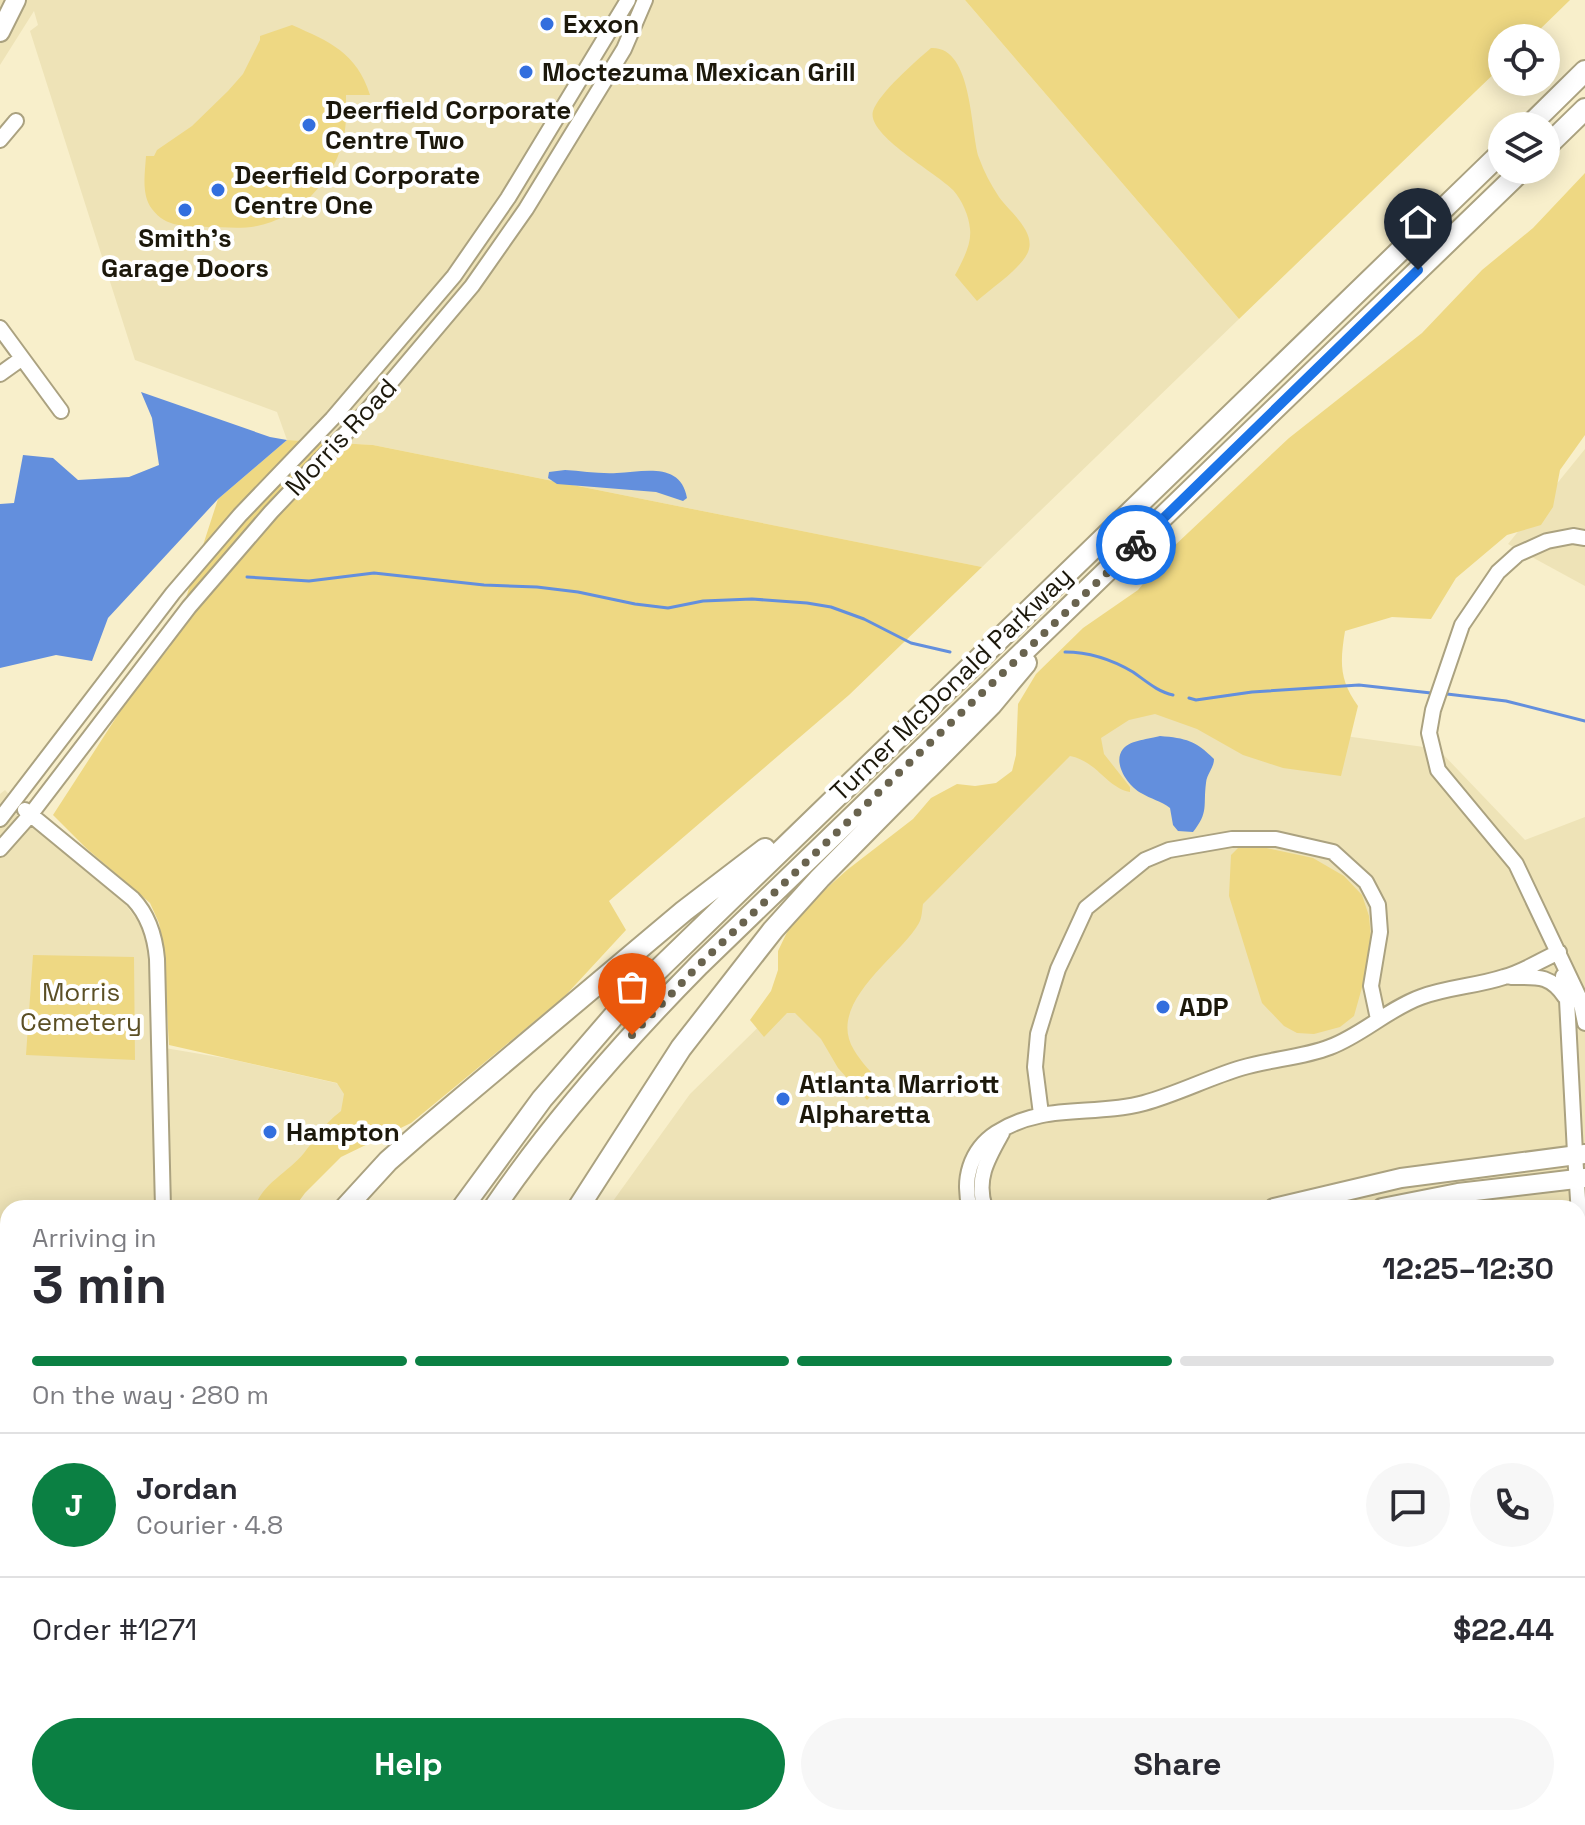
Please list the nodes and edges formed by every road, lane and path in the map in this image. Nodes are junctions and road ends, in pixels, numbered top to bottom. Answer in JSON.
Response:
{"nodes":[{"id":1,"x":16,"y":0,"type":"edge"},
{"id":2,"x":628,"y":0,"type":"edge"},
{"id":3,"x":645,"y":0,"type":"edge"},
{"id":4,"x":0,"y":32,"type":"edge"},
{"id":5,"x":1585,"y":71,"type":"edge"},
{"id":6,"x":1585,"y":109,"type":"edge"},
{"id":7,"x":1543,"y":112,"type":"edge"},
{"id":8,"x":16,"y":121,"type":"dead end"},
{"id":9,"x":1560,"y":133,"type":"edge"},
{"id":10,"x":0,"y":140,"type":"edge"},
{"id":11,"x":1488,"y":166,"type":"edge"},
{"id":12,"x":1508,"y":184,"type":"edge"},
{"id":13,"x":0,"y":328,"type":"edge"},
{"id":14,"x":21,"y":359,"type":"junction"},
{"id":15,"x":0,"y":374,"type":"edge"},
{"id":16,"x":61,"y":411,"type":"dead end"},
{"id":17,"x":1585,"y":538,"type":"edge"},
{"id":18,"x":1078,"y":601,"type":"junction"},
{"id":19,"x":847,"y":785,"type":"junction"},
{"id":20,"x":15,"y":801,"type":"junction"},
{"id":21,"x":31,"y":814,"type":"junction"},
{"id":22,"x":0,"y":819,"type":"edge"},
{"id":23,"x":0,"y":849,"type":"edge"},
{"id":24,"x":1559,"y":952,"type":"junction"},
{"id":25,"x":1506,"y":977,"type":"junction"},
{"id":26,"x":1371,"y":986,"type":"junction"},
{"id":27,"x":1567,"y":1000,"type":"junction"},
{"id":28,"x":1404,"y":1005,"type":"junction"},
{"id":29,"x":1378,"y":1019,"type":"junction"},
{"id":30,"x":1585,"y":1023,"type":"edge"},
{"id":31,"x":1041,"y":1114,"type":"junction"},
{"id":32,"x":1004,"y":1129,"type":"junction"},
{"id":33,"x":1580,"y":1154,"type":"edge"},
{"id":34,"x":1582,"y":1178,"type":"edge"},
{"id":35,"x":164,"y":1200,"type":"edge"},
{"id":36,"x":352,"y":1200,"type":"edge"},
{"id":37,"x":468,"y":1200,"type":"edge"},
{"id":38,"x":500,"y":1200,"type":"edge"},
{"id":39,"x":583,"y":1200,"type":"edge"},
{"id":40,"x":969,"y":1200,"type":"edge"},
{"id":41,"x":983,"y":1200,"type":"edge"},
{"id":42,"x":1308,"y":1200,"type":"edge"},
{"id":43,"x":1423,"y":1200,"type":"edge"},
{"id":44,"x":1583,"y":1200,"type":"edge"}],
"edges":[{"from":1,"to":4,"type":"main road"},
{"from":2,"to":20,"type":"street","name":"Morris Road"},
{"from":3,"to":21,"type":"street","name":"Morris Road"},
{"from":5,"to":7,"type":"highway"},
{"from":6,"to":9,"type":"highway"},
{"from":8,"to":10,"type":"street"},
{"from":11,"to":19,"type":"highway","name":"Turner McDonald Parkway"},
{"from":12,"to":18,"type":"highway","name":"Turner McDonald Parkway"},
{"from":13,"to":14,"type":"street"},
{"from":14,"to":15,"type":"street"},
{"from":14,"to":16,"type":"street"},
{"from":17,"to":24,"type":"street"},
{"from":18,"to":38,"type":"highway","name":"Turner McDonald Parkway"},
{"from":18,"to":39,"type":"highway"},
{"from":19,"to":36,"type":"highway"},
{"from":19,"to":37,"type":"highway","name":"Turner McDonald Parkway"},
{"from":20,"to":21,"type":"street"},
{"from":20,"to":22,"type":"street","name":"Morris Road"},
{"from":21,"to":23,"type":"street","name":"Morris Road"},
{"from":21,"to":35,"type":"street"},
{"from":24,"to":25,"type":"street"},
{"from":24,"to":27,"type":"street"},
{"from":24,"to":30,"type":"street"},
{"from":25,"to":27,"type":"street"},
{"from":25,"to":28,"type":"street"},
{"from":26,"to":28,"type":"street"},
{"from":26,"to":29,"type":"street"},
{"from":26,"to":31,"type":"street"},
{"from":27,"to":33,"type":"street"},
{"from":28,"to":29,"type":"street"},
{"from":29,"to":31,"type":"street"},
{"from":31,"to":32,"type":"street"},
{"from":32,"to":40,"type":"street"},
{"from":32,"to":41,"type":"street"},
{"from":33,"to":34,"type":"street"},
{"from":33,"to":42,"type":"main road"},
{"from":34,"to":43,"type":"main road"},
{"from":34,"to":44,"type":"street"}]}
